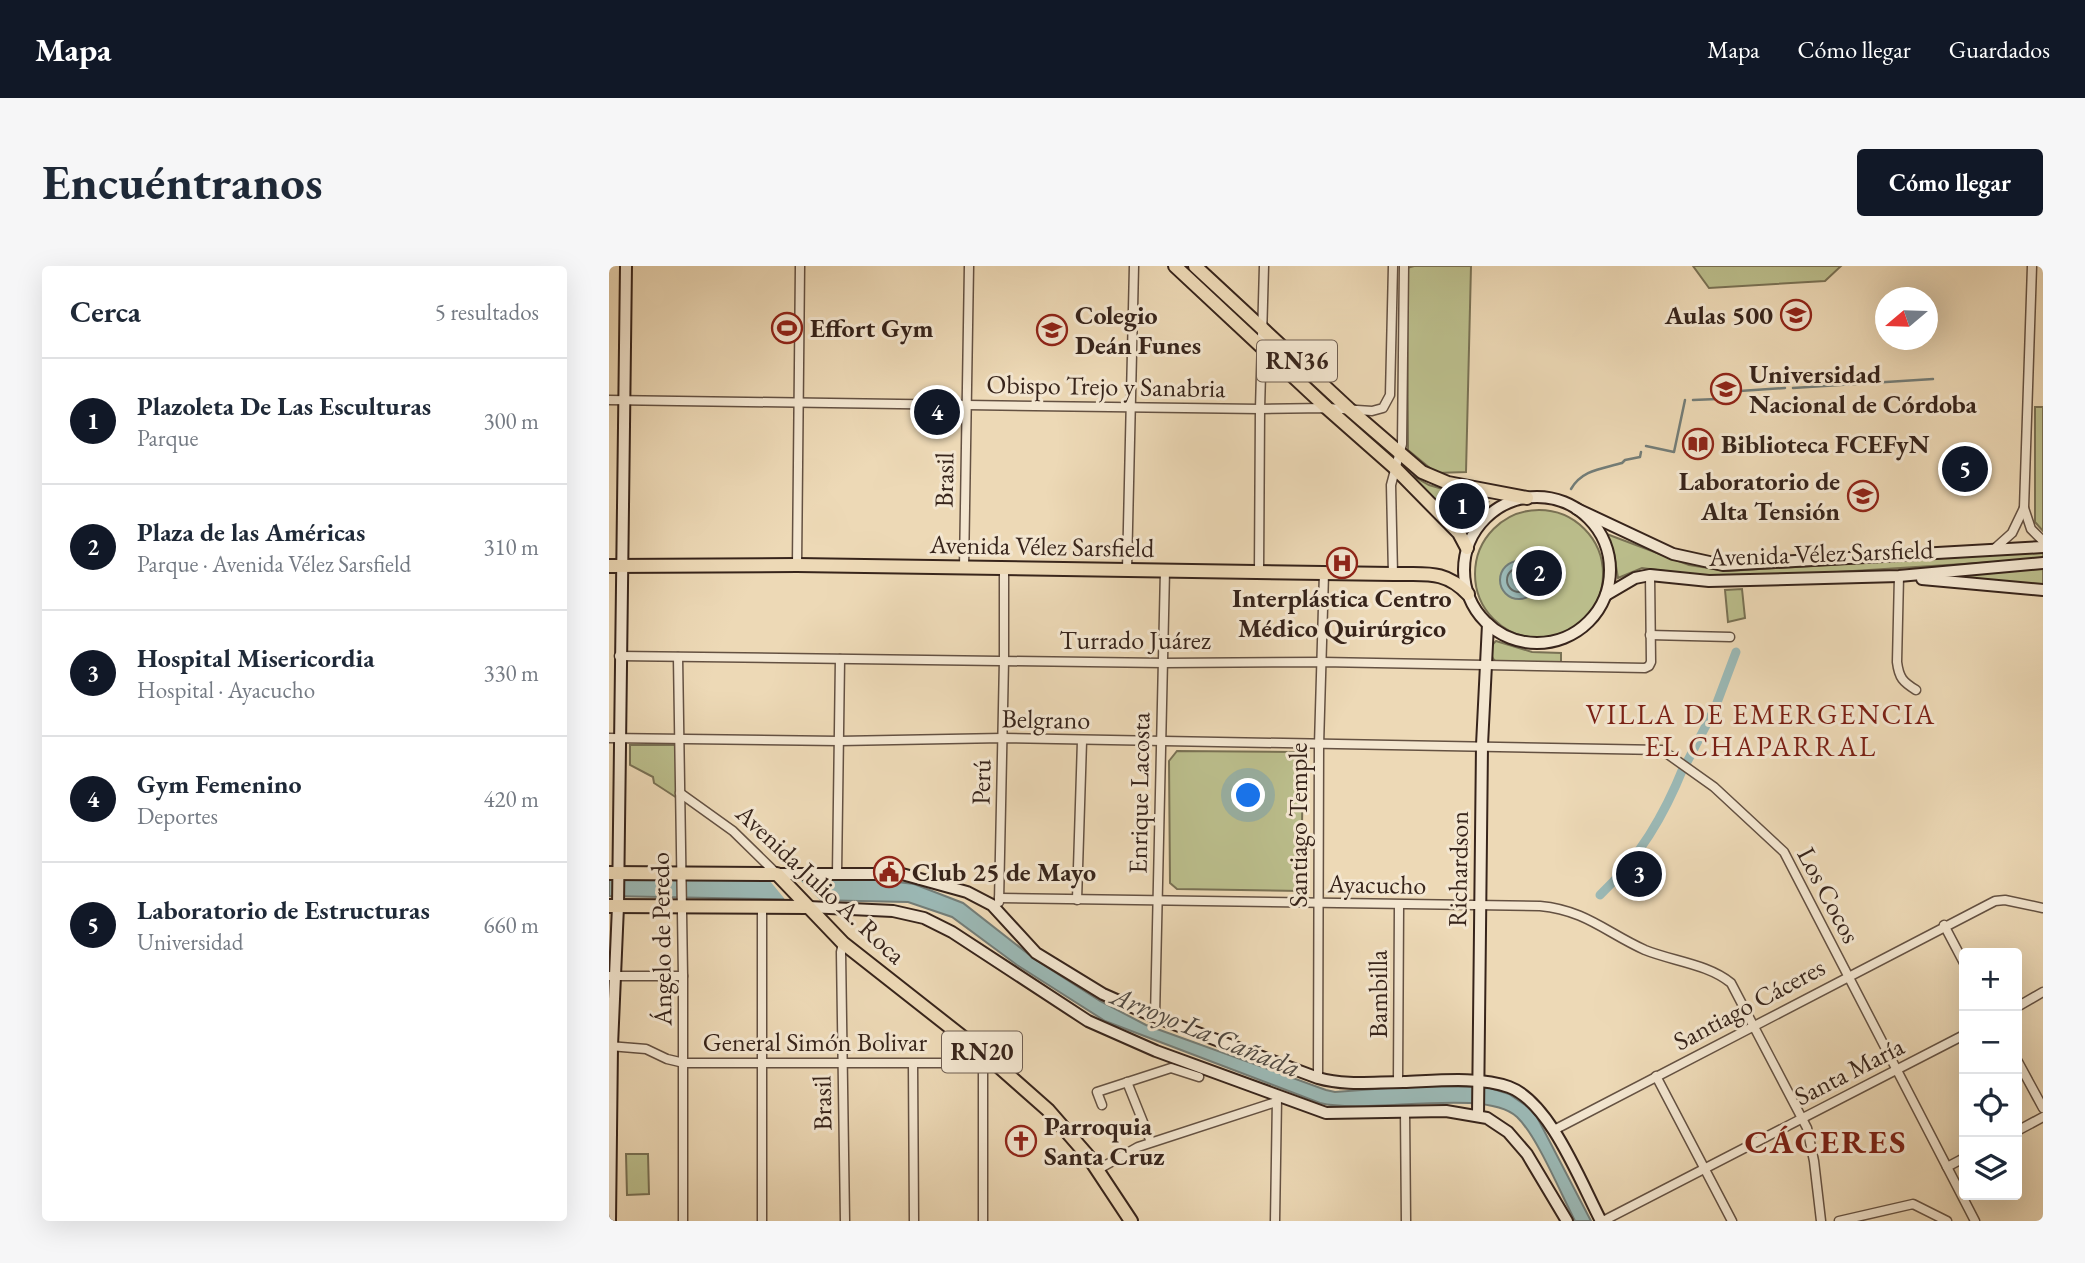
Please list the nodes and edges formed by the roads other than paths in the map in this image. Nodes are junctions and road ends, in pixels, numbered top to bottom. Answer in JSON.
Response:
{"nodes":[{"id":1,"x":626,"y":266,"type":"edge"},
{"id":2,"x":800,"y":266,"type":"edge"},
{"id":3,"x":969,"y":266,"type":"edge"},
{"id":4,"x":1134,"y":266,"type":"edge"},
{"id":5,"x":1175,"y":266,"type":"edge"},
{"id":6,"x":1195,"y":266,"type":"edge"},
{"id":7,"x":1264,"y":266,"type":"edge"},
{"id":8,"x":1393,"y":266,"type":"edge"},
{"id":9,"x":1404,"y":266,"type":"edge"},
{"id":10,"x":2032,"y":266,"type":"edge"},
{"id":11,"x":1262,"y":328,"type":"junction"},
{"id":12,"x":1262,"y":346,"type":"junction"},
{"id":13,"x":609,"y":400,"type":"edge"},
{"id":14,"x":625,"y":400,"type":"junction"},
{"id":15,"x":797,"y":404,"type":"junction"},
{"id":16,"x":967,"y":405,"type":"junction"},
{"id":17,"x":1132,"y":408,"type":"junction"},
{"id":18,"x":1327,"y":408,"type":"junction"},
{"id":19,"x":1260,"y":409,"type":"junction"},
{"id":20,"x":1349,"y":409,"type":"junction"},
{"id":21,"x":1401,"y":453,"type":"junction"},
{"id":22,"x":1395,"y":468,"type":"junction"},
{"id":23,"x":1527,"y":498,"type":"junction"},
{"id":24,"x":2024,"y":508,"type":"junction"},
{"id":25,"x":1577,"y":509,"type":"junction"},
{"id":26,"x":2043,"y":541,"type":"edge"},
{"id":27,"x":2043,"y":547,"type":"edge"},
{"id":28,"x":1468,"y":548,"type":"junction"},
{"id":29,"x":1991,"y":551,"type":"junction"},
{"id":30,"x":2043,"y":563,"type":"edge"},
{"id":31,"x":797,"y":565,"type":"junction"},
{"id":32,"x":615,"y":566,"type":"edge"},
{"id":33,"x":964,"y":568,"type":"junction"},
{"id":34,"x":1004,"y":569,"type":"junction"},
{"id":35,"x":1127,"y":570,"type":"junction"},
{"id":36,"x":1165,"y":570,"type":"junction"},
{"id":37,"x":1259,"y":572,"type":"junction"},
{"id":38,"x":1324,"y":573,"type":"junction"},
{"id":39,"x":1393,"y":574,"type":"junction"},
{"id":40,"x":1650,"y":575,"type":"junction"},
{"id":41,"x":1899,"y":576,"type":"junction"},
{"id":42,"x":2043,"y":590,"type":"edge"},
{"id":43,"x":1468,"y":594,"type":"junction"},
{"id":44,"x":1606,"y":595,"type":"junction"},
{"id":45,"x":1487,"y":624,"type":"junction"},
{"id":46,"x":1650,"y":635,"type":"junction"},
{"id":47,"x":1730,"y":637,"type":"dead end"},
{"id":48,"x":619,"y":656,"type":"junction"},
{"id":49,"x":678,"y":657,"type":"junction"},
{"id":50,"x":840,"y":659,"type":"junction"},
{"id":51,"x":1004,"y":660,"type":"junction"},
{"id":52,"x":1322,"y":662,"type":"junction"},
{"id":53,"x":1163,"y":663,"type":"junction"},
{"id":54,"x":1487,"y":666,"type":"junction"},
{"id":55,"x":1916,"y":690,"type":"dead end"},
{"id":56,"x":615,"y":738,"type":"edge"},
{"id":57,"x":1003,"y":738,"type":"junction"},
{"id":58,"x":680,"y":740,"type":"junction"},
{"id":59,"x":839,"y":741,"type":"junction"},
{"id":60,"x":1082,"y":741,"type":"junction"},
{"id":61,"x":1161,"y":741,"type":"junction"},
{"id":62,"x":1319,"y":745,"type":"junction"},
{"id":63,"x":1482,"y":745,"type":"junction"},
{"id":64,"x":680,"y":793,"type":"junction"},
{"id":65,"x":682,"y":874,"type":"junction"},
{"id":66,"x":777,"y":874,"type":"junction"},
{"id":67,"x":837,"y":874,"type":"junction"},
{"id":68,"x":615,"y":875,"type":"edge"},
{"id":69,"x":999,"y":898,"type":"junction"},
{"id":70,"x":1077,"y":900,"type":"junction"},
{"id":71,"x":1158,"y":901,"type":"junction"},
{"id":72,"x":615,"y":903,"type":"edge"},
{"id":73,"x":1318,"y":904,"type":"junction"},
{"id":74,"x":682,"y":906,"type":"junction"},
{"id":75,"x":762,"y":906,"type":"junction"},
{"id":76,"x":1399,"y":906,"type":"junction"},
{"id":77,"x":808,"y":907,"type":"junction"},
{"id":78,"x":1480,"y":907,"type":"junction"},
{"id":79,"x":2043,"y":908,"type":"edge"},
{"id":80,"x":999,"y":912,"type":"junction"},
{"id":81,"x":1944,"y":925,"type":"junction"},
{"id":82,"x":843,"y":943,"type":"junction"},
{"id":83,"x":1959,"y":954,"type":"edge"},
{"id":84,"x":683,"y":975,"type":"junction"},
{"id":85,"x":612,"y":976,"type":"edge"},
{"id":86,"x":1847,"y":976,"type":"junction"},
{"id":87,"x":2043,"y":992,"type":"edge"},
{"id":88,"x":2022,"y":1004,"type":"edge"},
{"id":89,"x":1155,"y":1017,"type":"junction"},
{"id":90,"x":1754,"y":1025,"type":"junction"},
{"id":91,"x":1959,"y":1038,"type":"edge"},
{"id":92,"x":610,"y":1045,"type":"edge"},
{"id":93,"x":986,"y":1060,"type":"junction"},
{"id":94,"x":684,"y":1063,"type":"junction"},
{"id":95,"x":763,"y":1063,"type":"junction"},
{"id":96,"x":842,"y":1064,"type":"junction"},
{"id":97,"x":913,"y":1064,"type":"junction"},
{"id":98,"x":2022,"y":1069,"type":"edge"},
{"id":99,"x":1896,"y":1070,"type":"junction"},
{"id":100,"x":1656,"y":1076,"type":"junction"},
{"id":101,"x":1199,"y":1077,"type":"dead end"},
{"id":102,"x":1318,"y":1078,"type":"junction"},
{"id":103,"x":1127,"y":1082,"type":"junction"},
{"id":104,"x":1398,"y":1082,"type":"junction"},
{"id":105,"x":1478,"y":1085,"type":"junction"},
{"id":106,"x":1277,"y":1098,"type":"junction"},
{"id":107,"x":1102,"y":1105,"type":"dead end"},
{"id":108,"x":2043,"y":1108,"type":"edge"},
{"id":109,"x":1405,"y":1111,"type":"junction"},
{"id":110,"x":1478,"y":1111,"type":"junction"},
{"id":111,"x":2043,"y":1117,"type":"edge"},
{"id":112,"x":1803,"y":1118,"type":"junction"},
{"id":113,"x":2022,"y":1128,"type":"edge"},
{"id":114,"x":1554,"y":1130,"type":"junction"},
{"id":115,"x":1151,"y":1142,"type":"junction"},
{"id":116,"x":1959,"y":1161,"type":"edge"},
{"id":117,"x":1947,"y":1167,"type":"junction"},
{"id":118,"x":1705,"y":1169,"type":"junction"},
{"id":119,"x":1097,"y":1170,"type":"junction"},
{"id":120,"x":610,"y":1221,"type":"edge"},
{"id":121,"x":683,"y":1221,"type":"edge"},
{"id":122,"x":762,"y":1221,"type":"edge"},
{"id":123,"x":845,"y":1221,"type":"edge"},
{"id":124,"x":913,"y":1221,"type":"edge"},
{"id":125,"x":983,"y":1221,"type":"edge"},
{"id":126,"x":1131,"y":1221,"type":"edge"},
{"id":127,"x":1275,"y":1221,"type":"edge"},
{"id":128,"x":1406,"y":1221,"type":"edge"},
{"id":129,"x":1567,"y":1221,"type":"edge"},
{"id":130,"x":1602,"y":1221,"type":"edge"},
{"id":131,"x":1732,"y":1221,"type":"edge"},
{"id":132,"x":1821,"y":1221,"type":"edge"},
{"id":133,"x":1839,"y":1221,"type":"edge"},
{"id":134,"x":1947,"y":1221,"type":"edge"},
{"id":135,"x":1975,"y":1221,"type":"edge"}],
"edges":[{"from":1,"to":14,"type":"main road"},
{"from":2,"to":15,"type":"street"},
{"from":3,"to":16,"type":"street","name":"Brasil"},
{"from":4,"to":17,"type":"street"},
{"from":5,"to":12,"type":"main road","number":"RN36"},
{"from":6,"to":11,"type":"main road","number":"RN36"},
{"from":7,"to":11,"type":"street"},
{"from":8,"to":20,"type":"street"},
{"from":9,"to":21,"type":"street"},
{"from":10,"to":24,"type":"street"},
{"from":11,"to":12,"type":"street"},
{"from":11,"to":20,"type":"main road","number":"RN36"},
{"from":12,"to":18,"type":"main road","number":"RN36"},
{"from":12,"to":19,"type":"street"},
{"from":13,"to":14,"type":"street","name":"Obispo Trejo y Sanabria"},
{"from":14,"to":15,"type":"street","name":"Obispo Trejo y Sanabria"},
{"from":14,"to":32,"type":"main road"},
{"from":15,"to":16,"type":"street","name":"Obispo Trejo y Sanabria"},
{"from":15,"to":31,"type":"street"},
{"from":16,"to":17,"type":"street","name":"Obispo Trejo y Sanabria"},
{"from":16,"to":33,"type":"street","name":"Brasil"},
{"from":17,"to":19,"type":"street","name":"Obispo Trejo y Sanabria"},
{"from":17,"to":35,"type":"street"},
{"from":18,"to":19,"type":"street","name":"Obispo Trejo y Sanabria"},
{"from":18,"to":20,"type":"street","name":"Obispo Trejo y Sanabria"},
{"from":18,"to":22,"type":"main road","number":"RN36"},
{"from":19,"to":37,"type":"street"},
{"from":20,"to":21,"type":"main road","number":"RN36"},
{"from":21,"to":22,"type":"street"},
{"from":21,"to":23,"type":"main road","number":"RN36"},
{"from":22,"to":28,"type":"main road","number":"RN36"},
{"from":22,"to":39,"type":"street"},
{"from":23,"to":25,"type":"main road","number":"RN36"},
{"from":23,"to":28,"type":"main road","number":"RN36"},
{"from":24,"to":26,"type":"street"},
{"from":24,"to":29,"type":"street"},
{"from":25,"to":29,"type":"main road","name":"Avenida Vélez Sarsfield","number":"RN36"},
{"from":25,"to":44,"type":"main road","number":"RN36"},
{"from":27,"to":29,"type":"main road","name":"Avenida Vélez Sarsfield","number":"RN36"},
{"from":28,"to":43,"type":"main road","number":"RN36"},
{"from":30,"to":41,"type":"main road","name":"Avenida Vélez Sarsfield","number":"RN36"},
{"from":31,"to":32,"type":"main road","name":"Avenida Vélez Sarsfield"},
{"from":31,"to":33,"type":"main road","name":"Avenida Vélez Sarsfield"},
{"from":32,"to":48,"type":"main road"},
{"from":33,"to":34,"type":"main road","name":"Avenida Vélez Sarsfield"},
{"from":34,"to":35,"type":"main road","name":"Avenida Vélez Sarsfield"},
{"from":34,"to":51,"type":"street","name":"Perú"},
{"from":35,"to":36,"type":"main road","name":"Avenida Vélez Sarsfield"},
{"from":36,"to":37,"type":"main road","name":"Avenida Vélez Sarsfield"},
{"from":36,"to":53,"type":"street","name":"Enrique Lacosta"},
{"from":37,"to":38,"type":"main road","name":"Avenida Vélez Sarsfield"},
{"from":38,"to":39,"type":"main road","name":"Avenida Vélez Sarsfield"},
{"from":38,"to":52,"type":"street","name":"Santiago Temple"},
{"from":39,"to":43,"type":"main road","name":"Avenida Vélez Sarsfield"},
{"from":40,"to":41,"type":"main road","name":"Avenida Vélez Sarsfield","number":"RN36"},
{"from":40,"to":44,"type":"main road","name":"Avenida Vélez Sarsfield","number":"RN36"},
{"from":40,"to":46,"type":"street"},
{"from":41,"to":42,"type":"main road"},
{"from":41,"to":55,"type":"street"},
{"from":43,"to":45,"type":"main road","number":"RN36"},
{"from":44,"to":45,"type":"main road","number":"RN36"},
{"from":45,"to":54,"type":"main road","name":"Richardson"},
{"from":46,"to":47,"type":"street"},
{"from":46,"to":54,"type":"street","name":"Turrado Juárez"},
{"from":48,"to":49,"type":"street","name":"Turrado Juárez"},
{"from":48,"to":56,"type":"main road"},
{"from":49,"to":50,"type":"street","name":"Turrado Juárez"},
{"from":49,"to":58,"type":"street","name":"Ángelo de Peredo"},
{"from":50,"to":51,"type":"street","name":"Turrado Juárez"},
{"from":50,"to":59,"type":"street"},
{"from":51,"to":53,"type":"street","name":"Turrado Juárez"},
{"from":51,"to":57,"type":"street","name":"Perú"},
{"from":52,"to":53,"type":"street","name":"Turrado Juárez"},
{"from":52,"to":54,"type":"street","name":"Turrado Juárez"},
{"from":52,"to":62,"type":"street","name":"Santiago Temple"},
{"from":53,"to":61,"type":"street","name":"Enrique Lacosta"},
{"from":54,"to":63,"type":"main road","name":"Richardson"},
{"from":56,"to":58,"type":"street","name":"Belgrano"},
{"from":56,"to":68,"type":"main road"},
{"from":57,"to":59,"type":"street","name":"Belgrano"},
{"from":57,"to":60,"type":"street","name":"Belgrano"},
{"from":57,"to":69,"type":"street","name":"Perú"},
{"from":58,"to":59,"type":"street","name":"Belgrano"},
{"from":58,"to":64,"type":"street","name":"Ángelo de Peredo"},
{"from":59,"to":67,"type":"street"},
{"from":60,"to":61,"type":"street","name":"Belgrano"},
{"from":60,"to":70,"type":"street"},
{"from":61,"to":62,"type":"street","name":"Belgrano"},
{"from":61,"to":71,"type":"street","name":"Enrique Lacosta"},
{"from":62,"to":63,"type":"street","name":"Belgrano"},
{"from":62,"to":73,"type":"street","name":"Santiago Temple"},
{"from":63,"to":78,"type":"main road","name":"Richardson"},
{"from":63,"to":86,"type":"street","name":"Los Cocos"},
{"from":64,"to":65,"type":"street","name":"Ángelo de Peredo"},
{"from":64,"to":66,"type":"street","name":"Avenida Julio A. Roca"},
{"from":65,"to":66,"type":"main road"},
{"from":65,"to":68,"type":"main road"},
{"from":65,"to":74,"type":"street","name":"Ángelo de Peredo"},
{"from":66,"to":67,"type":"main road"},
{"from":66,"to":77,"type":"main road","name":"Avenida Julio A. Roca","number":"RN20"},
{"from":67,"to":80,"type":"main road"},
{"from":68,"to":72,"type":"main road"},
{"from":69,"to":70,"type":"street","name":"Ayacucho"},
{"from":69,"to":80,"type":"street","name":"Perú"},
{"from":70,"to":71,"type":"street","name":"Ayacucho"},
{"from":71,"to":73,"type":"street","name":"Ayacucho"},
{"from":71,"to":89,"type":"street","name":"Enrique Lacosta"},
{"from":72,"to":74,"type":"main road"},
{"from":72,"to":85,"type":"main road"},
{"from":73,"to":76,"type":"street","name":"Ayacucho"},
{"from":73,"to":102,"type":"street","name":"Santiago Temple"},
{"from":74,"to":75,"type":"main road"},
{"from":74,"to":84,"type":"street","name":"Ángelo de Peredo"},
{"from":75,"to":77,"type":"main road"},
{"from":75,"to":95,"type":"street"},
{"from":76,"to":78,"type":"street","name":"Ayacucho"},
{"from":76,"to":104,"type":"street","name":"Bambilla"},
{"from":77,"to":82,"type":"main road","name":"Avenida Julio A. Roca","number":"RN20"},
{"from":77,"to":106,"type":"main road"},
{"from":78,"to":90,"type":"street","name":"Ayacucho"},
{"from":78,"to":105,"type":"main road","name":"Richardson"},
{"from":79,"to":81,"type":"street","name":"Santiago Cáceres"},
{"from":80,"to":89,"type":"main road"},
{"from":81,"to":83,"type":"street"},
{"from":81,"to":86,"type":"street","name":"Santiago Cáceres"},
{"from":82,"to":93,"type":"main road","name":"Avenida Julio A. Roca","number":"RN20"},
{"from":82,"to":96,"type":"street","name":"Brasil"},
{"from":84,"to":85,"type":"street"},
{"from":84,"to":94,"type":"street","name":"Ángelo de Peredo"},
{"from":85,"to":92,"type":"main road"},
{"from":86,"to":90,"type":"street","name":"Santiago Cáceres"},
{"from":86,"to":99,"type":"street","name":"Los Cocos"},
{"from":87,"to":88,"type":"street"},
{"from":89,"to":102,"type":"main road"},
{"from":90,"to":100,"type":"street","name":"Santiago Cáceres"},
{"from":90,"to":112,"type":"street","name":"Ayacucho"},
{"from":91,"to":99,"type":"street","name":"Santa María"},
{"from":92,"to":94,"type":"street","name":"General Simón Bolivar"},
{"from":92,"to":120,"type":"main road"},
{"from":93,"to":97,"type":"street","name":"General Simón Bolivar"},
{"from":93,"to":119,"type":"main road","name":"Avenida Julio A. Roca","number":"RN20"},
{"from":93,"to":125,"type":"street"},
{"from":94,"to":95,"type":"street","name":"General Simón Bolivar"},
{"from":94,"to":121,"type":"street","name":"Ángelo de Peredo"},
{"from":95,"to":96,"type":"street","name":"General Simón Bolivar"},
{"from":95,"to":122,"type":"street"},
{"from":96,"to":97,"type":"street","name":"General Simón Bolivar"},
{"from":96,"to":123,"type":"street","name":"Brasil"},
{"from":97,"to":124,"type":"street"},
{"from":98,"to":108,"type":"street"},
{"from":99,"to":112,"type":"street","name":"Santa María"},
{"from":99,"to":117,"type":"street","name":"Los Cocos"},
{"from":100,"to":114,"type":"street","name":"Santiago Cáceres"},
{"from":100,"to":118,"type":"street"},
{"from":101,"to":103,"type":"street"},
{"from":102,"to":104,"type":"main road"},
{"from":103,"to":107,"type":"street"},
{"from":103,"to":115,"type":"street"},
{"from":104,"to":105,"type":"main road"},
{"from":105,"to":110,"type":"main road","name":"Richardson"},
{"from":105,"to":114,"type":"main road"},
{"from":106,"to":109,"type":"main road"},
{"from":106,"to":115,"type":"street"},
{"from":106,"to":127,"type":"street"},
{"from":109,"to":110,"type":"main road"},
{"from":109,"to":128,"type":"street"},
{"from":110,"to":129,"type":"main road"},
{"from":111,"to":113,"type":"street"},
{"from":112,"to":118,"type":"street","name":"Santa María"},
{"from":112,"to":132,"type":"street","name":"Ayacucho"},
{"from":114,"to":130,"type":"main road"},
{"from":115,"to":119,"type":"street"},
{"from":116,"to":117,"type":"street"},
{"from":117,"to":135,"type":"street","name":"Los Cocos"},
{"from":118,"to":130,"type":"street","name":"Santa María"},
{"from":118,"to":131,"type":"street"},
{"from":119,"to":126,"type":"main road","name":"Avenida Julio A. Roca","number":"RN20"},
{"from":133,"to":134,"type":"street"}]}
